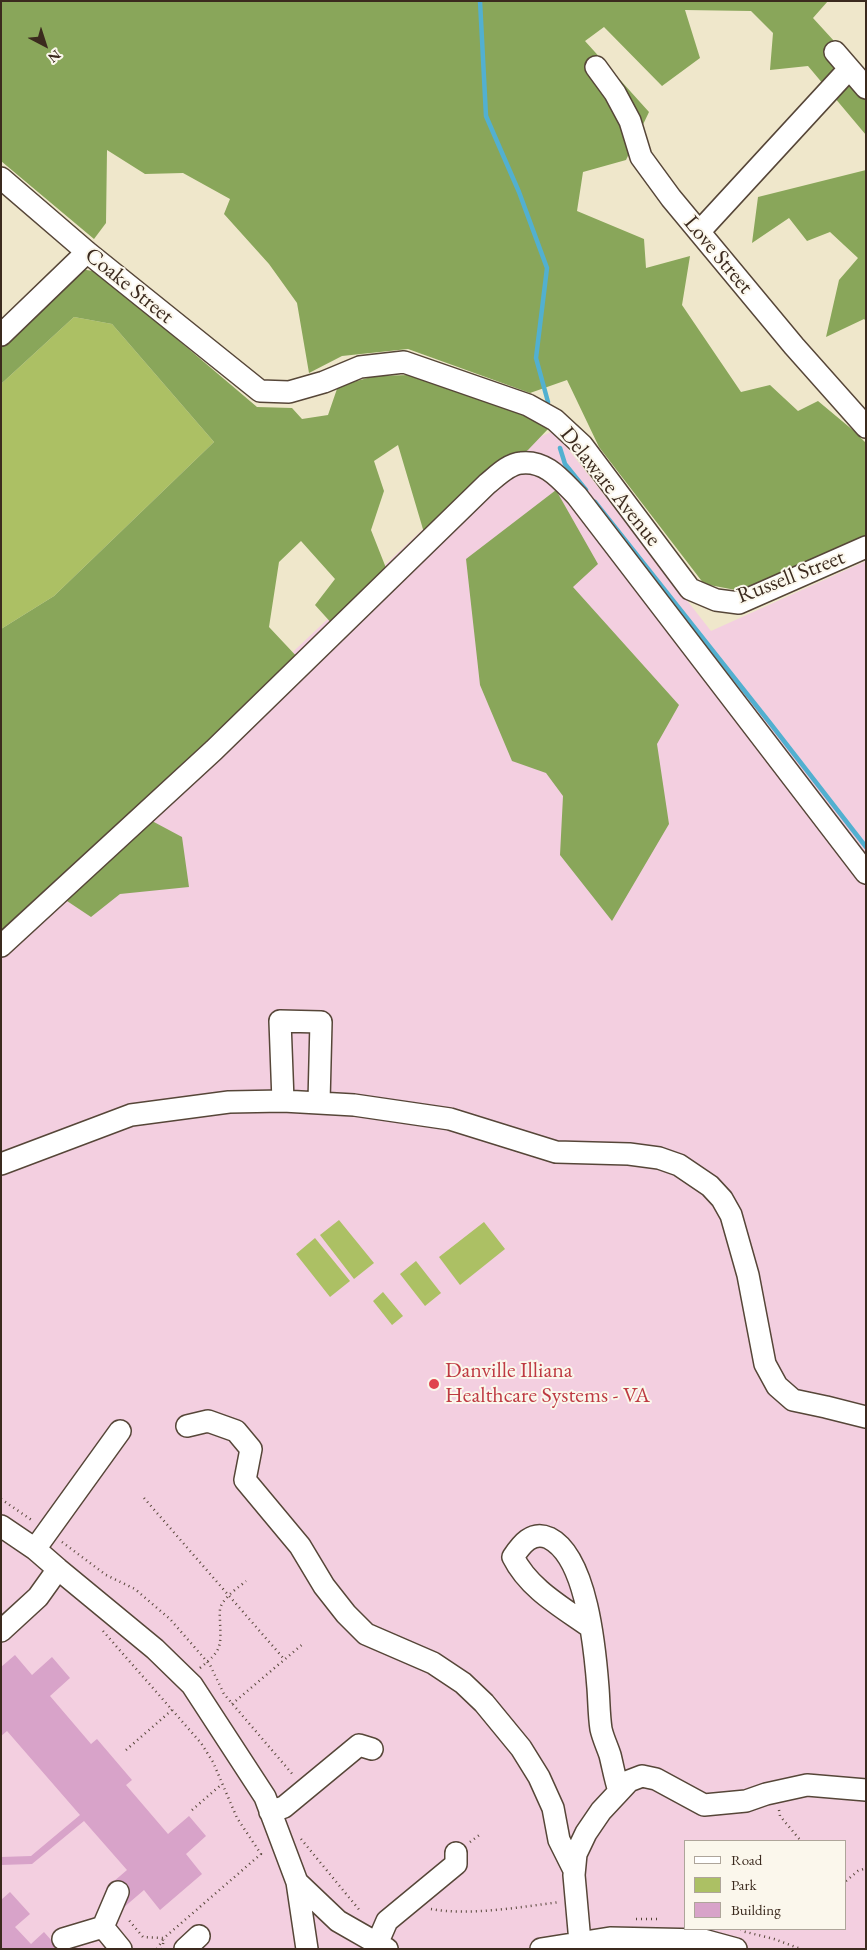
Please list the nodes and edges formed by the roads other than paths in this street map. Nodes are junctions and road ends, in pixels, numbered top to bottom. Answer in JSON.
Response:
{"nodes":[{"id":1,"x":835,"y":52,"type":"dead end"},
{"id":2,"x":596,"y":68,"type":"dead end"},
{"id":3,"x":850,"y":69,"type":"junction"},
{"id":4,"x":866,"y":88,"type":"edge"},
{"id":5,"x":1,"y":178,"type":"edge"},
{"id":6,"x":699,"y":232,"type":"junction"},
{"id":7,"x":87,"y":252,"type":"junction"},
{"id":8,"x":1,"y":335,"type":"edge"},
{"id":9,"x":260,"y":390,"type":"joint"},
{"id":10,"x":866,"y":427,"type":"edge"},
{"id":11,"x":866,"y":547,"type":"edge"},
{"id":12,"x":716,"y":600,"type":"joint"},
{"id":13,"x":866,"y":873,"type":"edge"},
{"id":14,"x":1,"y":946,"type":"edge"},
{"id":15,"x":283,"y":1101,"type":"junction"},
{"id":16,"x":319,"y":1102,"type":"junction"},
{"id":17,"x":1,"y":1164,"type":"edge"},
{"id":18,"x":866,"y":1417,"type":"edge"},
{"id":19,"x":187,"y":1426,"type":"dead end"},
{"id":20,"x":120,"y":1431,"type":"dead end"},
{"id":21,"x":1,"y":1526,"type":"edge"},
{"id":22,"x":35,"y":1549,"type":"junction"},
{"id":23,"x":58,"y":1570,"type":"junction"},
{"id":24,"x":590,"y":1627,"type":"dead end"},
{"id":25,"x":1,"y":1631,"type":"edge"},
{"id":26,"x":372,"y":1749,"type":"dead end"},
{"id":27,"x":866,"y":1790,"type":"edge"},
{"id":28,"x":619,"y":1791,"type":"junction"},
{"id":29,"x":270,"y":1812,"type":"junction"},
{"id":30,"x":456,"y":1852,"type":"dead end"},
{"id":31,"x":574,"y":1870,"type":"junction"},
{"id":32,"x":297,"y":1882,"type":"junction"},
{"id":33,"x":116,"y":1897,"type":"road end"},
{"id":34,"x":102,"y":1927,"type":"junction"},
{"id":35,"x":63,"y":1939,"type":"dead end"},
{"id":36,"x":580,"y":1942,"type":"junction"},
{"id":37,"x":382,"y":1947,"type":"edge"},
{"id":38,"x":121,"y":1949,"type":"edge"},
{"id":39,"x":306,"y":1949,"type":"edge"},
{"id":40,"x":541,"y":1949,"type":"edge"},
{"id":41,"x":736,"y":1949,"type":"edge"}],
"edges":[{"from":1,"to":3,"type":"street"},
{"from":2,"to":6,"type":"street","name":"Love Street"},
{"from":3,"to":4,"type":"street"},
{"from":3,"to":6,"type":"street"},
{"from":5,"to":7,"type":"street","name":"Coake Street"},
{"from":6,"to":10,"type":"street","name":"Love Street"},
{"from":7,"to":8,"type":"street"},
{"from":7,"to":9,"type":"street","name":"Coake Street"},
{"from":9,"to":12,"type":"street","name":"Delaware Avenue"},
{"from":11,"to":12,"type":"street","name":"Russell Street"},
{"from":13,"to":14,"type":"street"},
{"from":15,"to":16,"type":"street"},
{"from":15,"to":16,"type":"street"},
{"from":15,"to":17,"type":"street"},
{"from":16,"to":18,"type":"street"},
{"from":19,"to":31,"type":"street"},
{"from":20,"to":22,"type":"street"},
{"from":21,"to":22,"type":"street"},
{"from":22,"to":23,"type":"street"},
{"from":23,"to":25,"type":"street"},
{"from":23,"to":29,"type":"street"},
{"from":24,"to":28,"type":"street"},
{"from":26,"to":29,"type":"street"},
{"from":27,"to":28,"type":"street"},
{"from":28,"to":31,"type":"street"},
{"from":29,"to":32,"type":"street"},
{"from":30,"to":37,"type":"street"},
{"from":31,"to":36,"type":"street"},
{"from":32,"to":37,"type":"street"},
{"from":32,"to":39,"type":"street"},
{"from":33,"to":34,"type":"street"},
{"from":34,"to":35,"type":"street"},
{"from":34,"to":38,"type":"street"},
{"from":36,"to":40,"type":"street"},
{"from":36,"to":41,"type":"street"}]}
